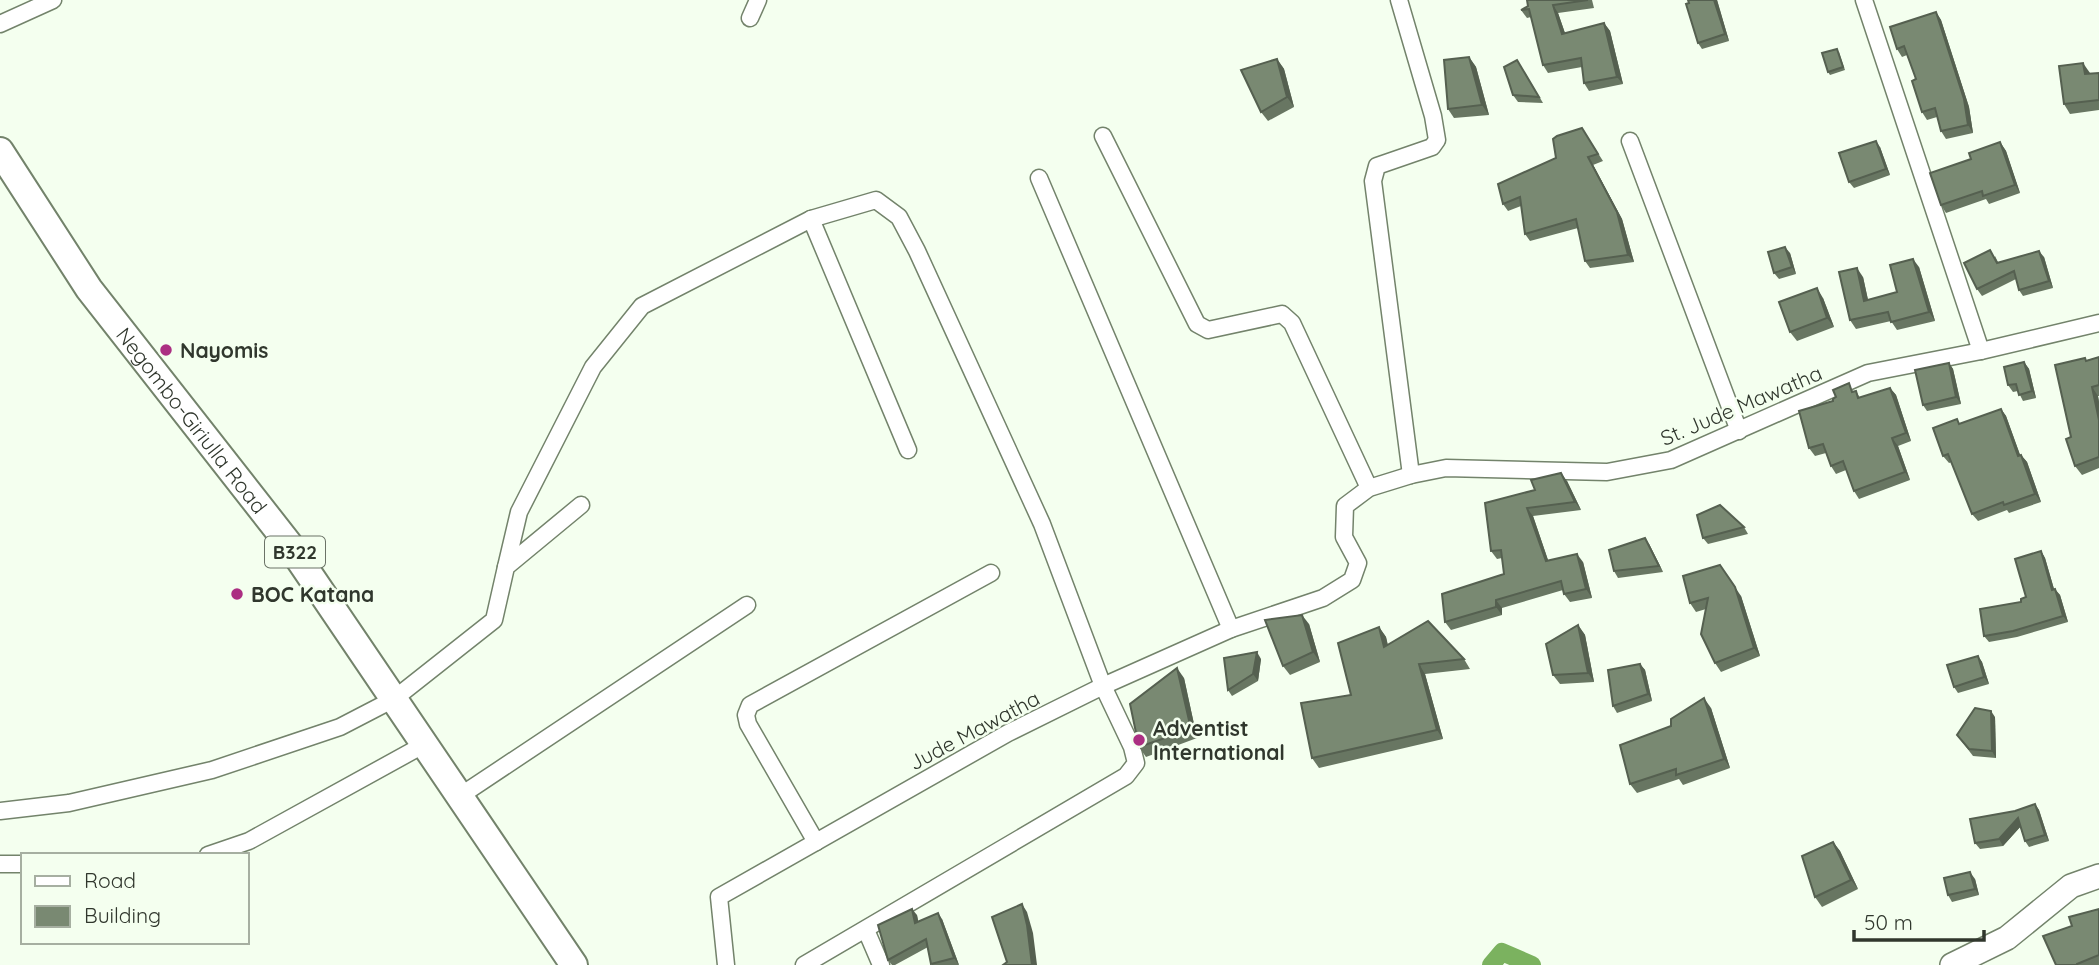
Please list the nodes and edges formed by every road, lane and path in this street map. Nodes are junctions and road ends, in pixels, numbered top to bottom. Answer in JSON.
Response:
{"nodes":[{"id":1,"x":53,"y":0,"type":"edge"},
{"id":2,"x":758,"y":0,"type":"edge"},
{"id":3,"x":1399,"y":0,"type":"edge"},
{"id":4,"x":1864,"y":0,"type":"edge"},
{"id":5,"x":750,"y":18,"type":"dead end"},
{"id":6,"x":0,"y":24,"type":"edge"},
{"id":7,"x":1103,"y":136,"type":"dead end"},
{"id":8,"x":1630,"y":141,"type":"dead end"},
{"id":9,"x":0,"y":150,"type":"edge"},
{"id":10,"x":1039,"y":178,"type":"dead end"},
{"id":11,"x":811,"y":219,"type":"junction"},
{"id":12,"x":2099,"y":323,"type":"edge"},
{"id":13,"x":1981,"y":351,"type":"junction"},
{"id":14,"x":1739,"y":431,"type":"junction"},
{"id":15,"x":908,"y":450,"type":"dead end"},
{"id":16,"x":1411,"y":475,"type":"junction"},
{"id":17,"x":1369,"y":488,"type":"junction"},
{"id":18,"x":580,"y":505,"type":"dead end"},
{"id":19,"x":506,"y":566,"type":"junction"},
{"id":20,"x":990,"y":573,"type":"dead end"},
{"id":21,"x":1323,"y":598,"type":"joint"},
{"id":22,"x":747,"y":605,"type":"dead end"},
{"id":23,"x":1231,"y":629,"type":"junction"},
{"id":24,"x":1103,"y":686,"type":"junction"},
{"id":25,"x":394,"y":699,"type":"junction"},
{"id":26,"x":425,"y":744,"type":"junction"},
{"id":27,"x":460,"y":796,"type":"junction"},
{"id":28,"x":0,"y":811,"type":"edge"},
{"id":29,"x":816,"y":842,"type":"junction"},
{"id":30,"x":214,"y":853,"type":"edge"},
{"id":31,"x":21,"y":863,"type":"edge"},
{"id":32,"x":0,"y":864,"type":"edge"},
{"id":33,"x":2099,"y":876,"type":"edge"},
{"id":34,"x":866,"y":930,"type":"junction"},
{"id":35,"x":574,"y":965,"type":"edge"},
{"id":36,"x":726,"y":965,"type":"edge"},
{"id":37,"x":804,"y":965,"type":"edge"},
{"id":38,"x":881,"y":965,"type":"edge"},
{"id":39,"x":1952,"y":965,"type":"edge"}],
"edges":[{"from":1,"to":6,"type":"street"},
{"from":2,"to":5,"type":"street"},
{"from":3,"to":16,"type":"street"},
{"from":4,"to":13,"type":"street"},
{"from":7,"to":17,"type":"street"},
{"from":8,"to":14,"type":"street"},
{"from":9,"to":25,"type":"main road","name":"Negombo-Giriulla Road","number":"B322"},
{"from":10,"to":23,"type":"street"},
{"from":11,"to":15,"type":"street"},
{"from":11,"to":19,"type":"street"},
{"from":11,"to":24,"type":"street"},
{"from":12,"to":13,"type":"street","name":"St. Jude Mawatha"},
{"from":13,"to":14,"type":"street","name":"St. Jude Mawatha"},
{"from":14,"to":16,"type":"street","name":"St. Jude Mawatha"},
{"from":16,"to":17,"type":"street","name":"St. Jude Mawatha"},
{"from":17,"to":21,"type":"street","name":"St. Jude Mawatha"},
{"from":18,"to":19,"type":"street"},
{"from":19,"to":25,"type":"street"},
{"from":20,"to":29,"type":"street"},
{"from":21,"to":23,"type":"street","name":"Jude Mawatha"},
{"from":22,"to":27,"type":"street"},
{"from":23,"to":24,"type":"street","name":"Jude Mawatha"},
{"from":24,"to":29,"type":"street","name":"Jude Mawatha"},
{"from":24,"to":34,"type":"street"},
{"from":25,"to":26,"type":"main road","name":"Negombo-Giriulla Road","number":"B322"},
{"from":25,"to":28,"type":"street"},
{"from":26,"to":27,"type":"main road","name":"Negombo-Giriulla Road","number":"B322"},
{"from":26,"to":30,"type":"street"},
{"from":27,"to":35,"type":"main road","name":"Negombo-Giriulla Road","number":"B322"},
{"from":29,"to":36,"type":"street","name":"Jude Mawatha"},
{"from":31,"to":32,"type":"street"},
{"from":33,"to":39,"type":"street"},
{"from":34,"to":37,"type":"street"},
{"from":34,"to":38,"type":"street"}]}
